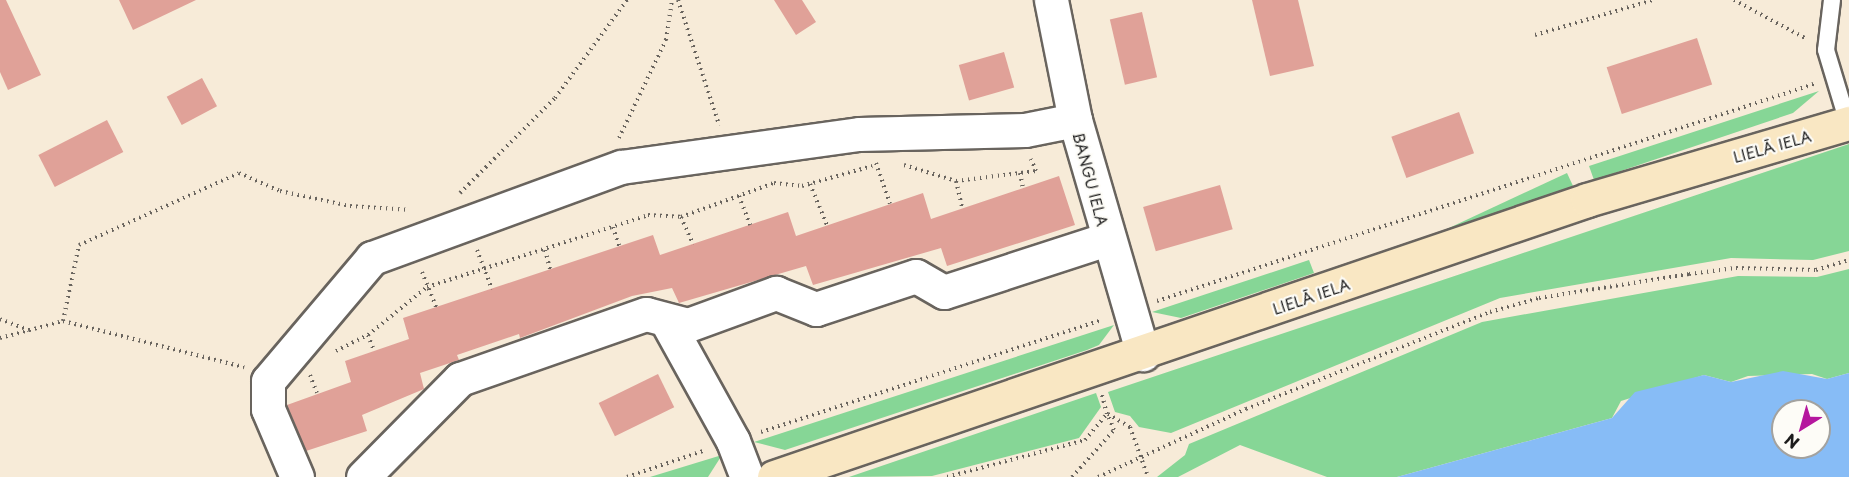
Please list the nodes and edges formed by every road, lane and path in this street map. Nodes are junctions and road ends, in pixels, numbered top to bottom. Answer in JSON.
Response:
{"nodes":[{"id":1,"x":627,"y":0,"type":"edge"},
{"id":2,"x":672,"y":0,"type":"edge"},
{"id":3,"x":678,"y":0,"type":"edge"},
{"id":4,"x":1051,"y":0,"type":"edge"},
{"id":5,"x":1653,"y":0,"type":"edge"},
{"id":6,"x":1734,"y":0,"type":"edge"},
{"id":7,"x":1832,"y":0,"type":"edge"},
{"id":8,"x":1535,"y":35,"type":"dead end"},
{"id":9,"x":1826,"y":50,"type":"junction"},
{"id":10,"x":1833,"y":77,"type":"junction"},
{"id":11,"x":1075,"y":120,"type":"junction"},
{"id":12,"x":1848,"y":123,"type":"edge"},
{"id":13,"x":1020,"y":130,"type":"junction"},
{"id":14,"x":725,"y":151,"type":"junction"},
{"id":15,"x":892,"y":160,"type":"dead end"},
{"id":16,"x":884,"y":162,"type":"dead end"},
{"id":17,"x":877,"y":164,"type":"junction"},
{"id":18,"x":1020,"y":173,"type":"junction"},
{"id":19,"x":602,"y":174,"type":"junction"},
{"id":20,"x":956,"y":181,"type":"junction"},
{"id":21,"x":810,"y":184,"type":"junction"},
{"id":22,"x":1023,"y":188,"type":"dead end"},
{"id":23,"x":739,"y":196,"type":"junction"},
{"id":24,"x":890,"y":204,"type":"dead end"},
{"id":25,"x":962,"y":208,"type":"dead end"},
{"id":26,"x":416,"y":211,"type":"dead end"},
{"id":27,"x":681,"y":217,"type":"junction"},
{"id":28,"x":750,"y":225,"type":"dead end"},
{"id":29,"x":827,"y":225,"type":"dead end"},
{"id":30,"x":453,"y":226,"type":"junction"},
{"id":31,"x":613,"y":227,"type":"junction"},
{"id":32,"x":1107,"y":239,"type":"junction"},
{"id":33,"x":693,"y":244,"type":"dead end"},
{"id":34,"x":619,"y":246,"type":"dead end"},
{"id":35,"x":545,"y":250,"type":"junction"},
{"id":36,"x":1849,"y":260,"type":"edge"},
{"id":37,"x":550,"y":269,"type":"dead end"},
{"id":38,"x":484,"y":270,"type":"junction"},
{"id":39,"x":427,"y":287,"type":"junction"},
{"id":40,"x":492,"y":289,"type":"dead end"},
{"id":41,"x":436,"y":307,"type":"dead end"},
{"id":42,"x":1127,"y":312,"type":"junction"},
{"id":43,"x":0,"y":319,"type":"edge"},
{"id":44,"x":666,"y":320,"type":"junction"},
{"id":45,"x":63,"y":321,"type":"junction"},
{"id":46,"x":30,"y":330,"type":"junction"},
{"id":47,"x":368,"y":335,"type":"junction"},
{"id":48,"x":0,"y":338,"type":"edge"},
{"id":49,"x":374,"y":351,"type":"dead end"},
{"id":50,"x":1143,"y":354,"type":"junction"},
{"id":51,"x":328,"y":358,"type":"dead end"},
{"id":52,"x":1095,"y":369,"type":"junction"},
{"id":53,"x":288,"y":377,"type":"junction"},
{"id":54,"x":317,"y":393,"type":"dead end"},
{"id":55,"x":1107,"y":414,"type":"junction"},
{"id":56,"x":733,"y":441,"type":"junction"},
{"id":57,"x":1141,"y":458,"type":"junction"},
{"id":58,"x":297,"y":477,"type":"edge"},
{"id":59,"x":363,"y":477,"type":"edge"},
{"id":60,"x":627,"y":477,"type":"edge"},
{"id":61,"x":747,"y":477,"type":"edge"},
{"id":62,"x":774,"y":477,"type":"edge"},
{"id":63,"x":947,"y":477,"type":"edge"},
{"id":64,"x":1072,"y":477,"type":"edge"},
{"id":65,"x":1098,"y":477,"type":"edge"},
{"id":66,"x":1148,"y":477,"type":"edge"}],
"edges":[{"from":1,"to":30,"type":"path"},
{"from":2,"to":19,"type":"path"},
{"from":3,"to":14,"type":"path"},
{"from":4,"to":11,"type":"street","name":"BANGU IELA"},
{"from":5,"to":8,"type":"path"},
{"from":6,"to":9,"type":"path"},
{"from":7,"to":9,"type":"lane"},
{"from":9,"to":10,"type":"lane"},
{"from":10,"to":12,"type":"lane"},
{"from":10,"to":42,"type":"path"},
{"from":11,"to":13,"type":"street"},
{"from":11,"to":32,"type":"street","name":"BANGU IELA"},
{"from":12,"to":50,"type":"street","name":"LIELĀ IELA"},
{"from":13,"to":14,"type":"street"},
{"from":13,"to":18,"type":"path"},
{"from":14,"to":19,"type":"street"},
{"from":15,"to":20,"type":"path"},
{"from":16,"to":17,"type":"path"},
{"from":17,"to":21,"type":"path"},
{"from":17,"to":24,"type":"path"},
{"from":18,"to":20,"type":"path"},
{"from":18,"to":22,"type":"path"},
{"from":19,"to":30,"type":"street"},
{"from":20,"to":25,"type":"path"},
{"from":21,"to":23,"type":"path"},
{"from":21,"to":29,"type":"path"},
{"from":23,"to":27,"type":"path"},
{"from":23,"to":28,"type":"path"},
{"from":26,"to":45,"type":"path"},
{"from":27,"to":31,"type":"path"},
{"from":27,"to":33,"type":"path"},
{"from":30,"to":53,"type":"street"},
{"from":31,"to":34,"type":"path"},
{"from":31,"to":35,"type":"path"},
{"from":32,"to":42,"type":"street","name":"BANGU IELA"},
{"from":32,"to":44,"type":"street"},
{"from":35,"to":37,"type":"path"},
{"from":35,"to":38,"type":"path"},
{"from":36,"to":57,"type":"path"},
{"from":38,"to":39,"type":"path"},
{"from":38,"to":40,"type":"path"},
{"from":39,"to":41,"type":"path"},
{"from":39,"to":47,"type":"path"},
{"from":42,"to":50,"type":"street","name":"BANGU IELA"},
{"from":42,"to":56,"type":"path"},
{"from":43,"to":46,"type":"path"},
{"from":44,"to":56,"type":"street"},
{"from":44,"to":59,"type":"street"},
{"from":45,"to":46,"type":"path"},
{"from":45,"to":53,"type":"path"},
{"from":46,"to":48,"type":"path"},
{"from":47,"to":49,"type":"path"},
{"from":47,"to":51,"type":"path"},
{"from":50,"to":52,"type":"street","name":"LIELĀ IELA"},
{"from":52,"to":55,"type":"path"},
{"from":52,"to":62,"type":"street","name":"LIELĀ IELA"},
{"from":53,"to":54,"type":"path"},
{"from":53,"to":58,"type":"street"},
{"from":55,"to":57,"type":"path"},
{"from":55,"to":63,"type":"path"},
{"from":55,"to":64,"type":"path"},
{"from":56,"to":60,"type":"path"},
{"from":56,"to":61,"type":"street"},
{"from":57,"to":65,"type":"path"},
{"from":57,"to":66,"type":"path"}]}
